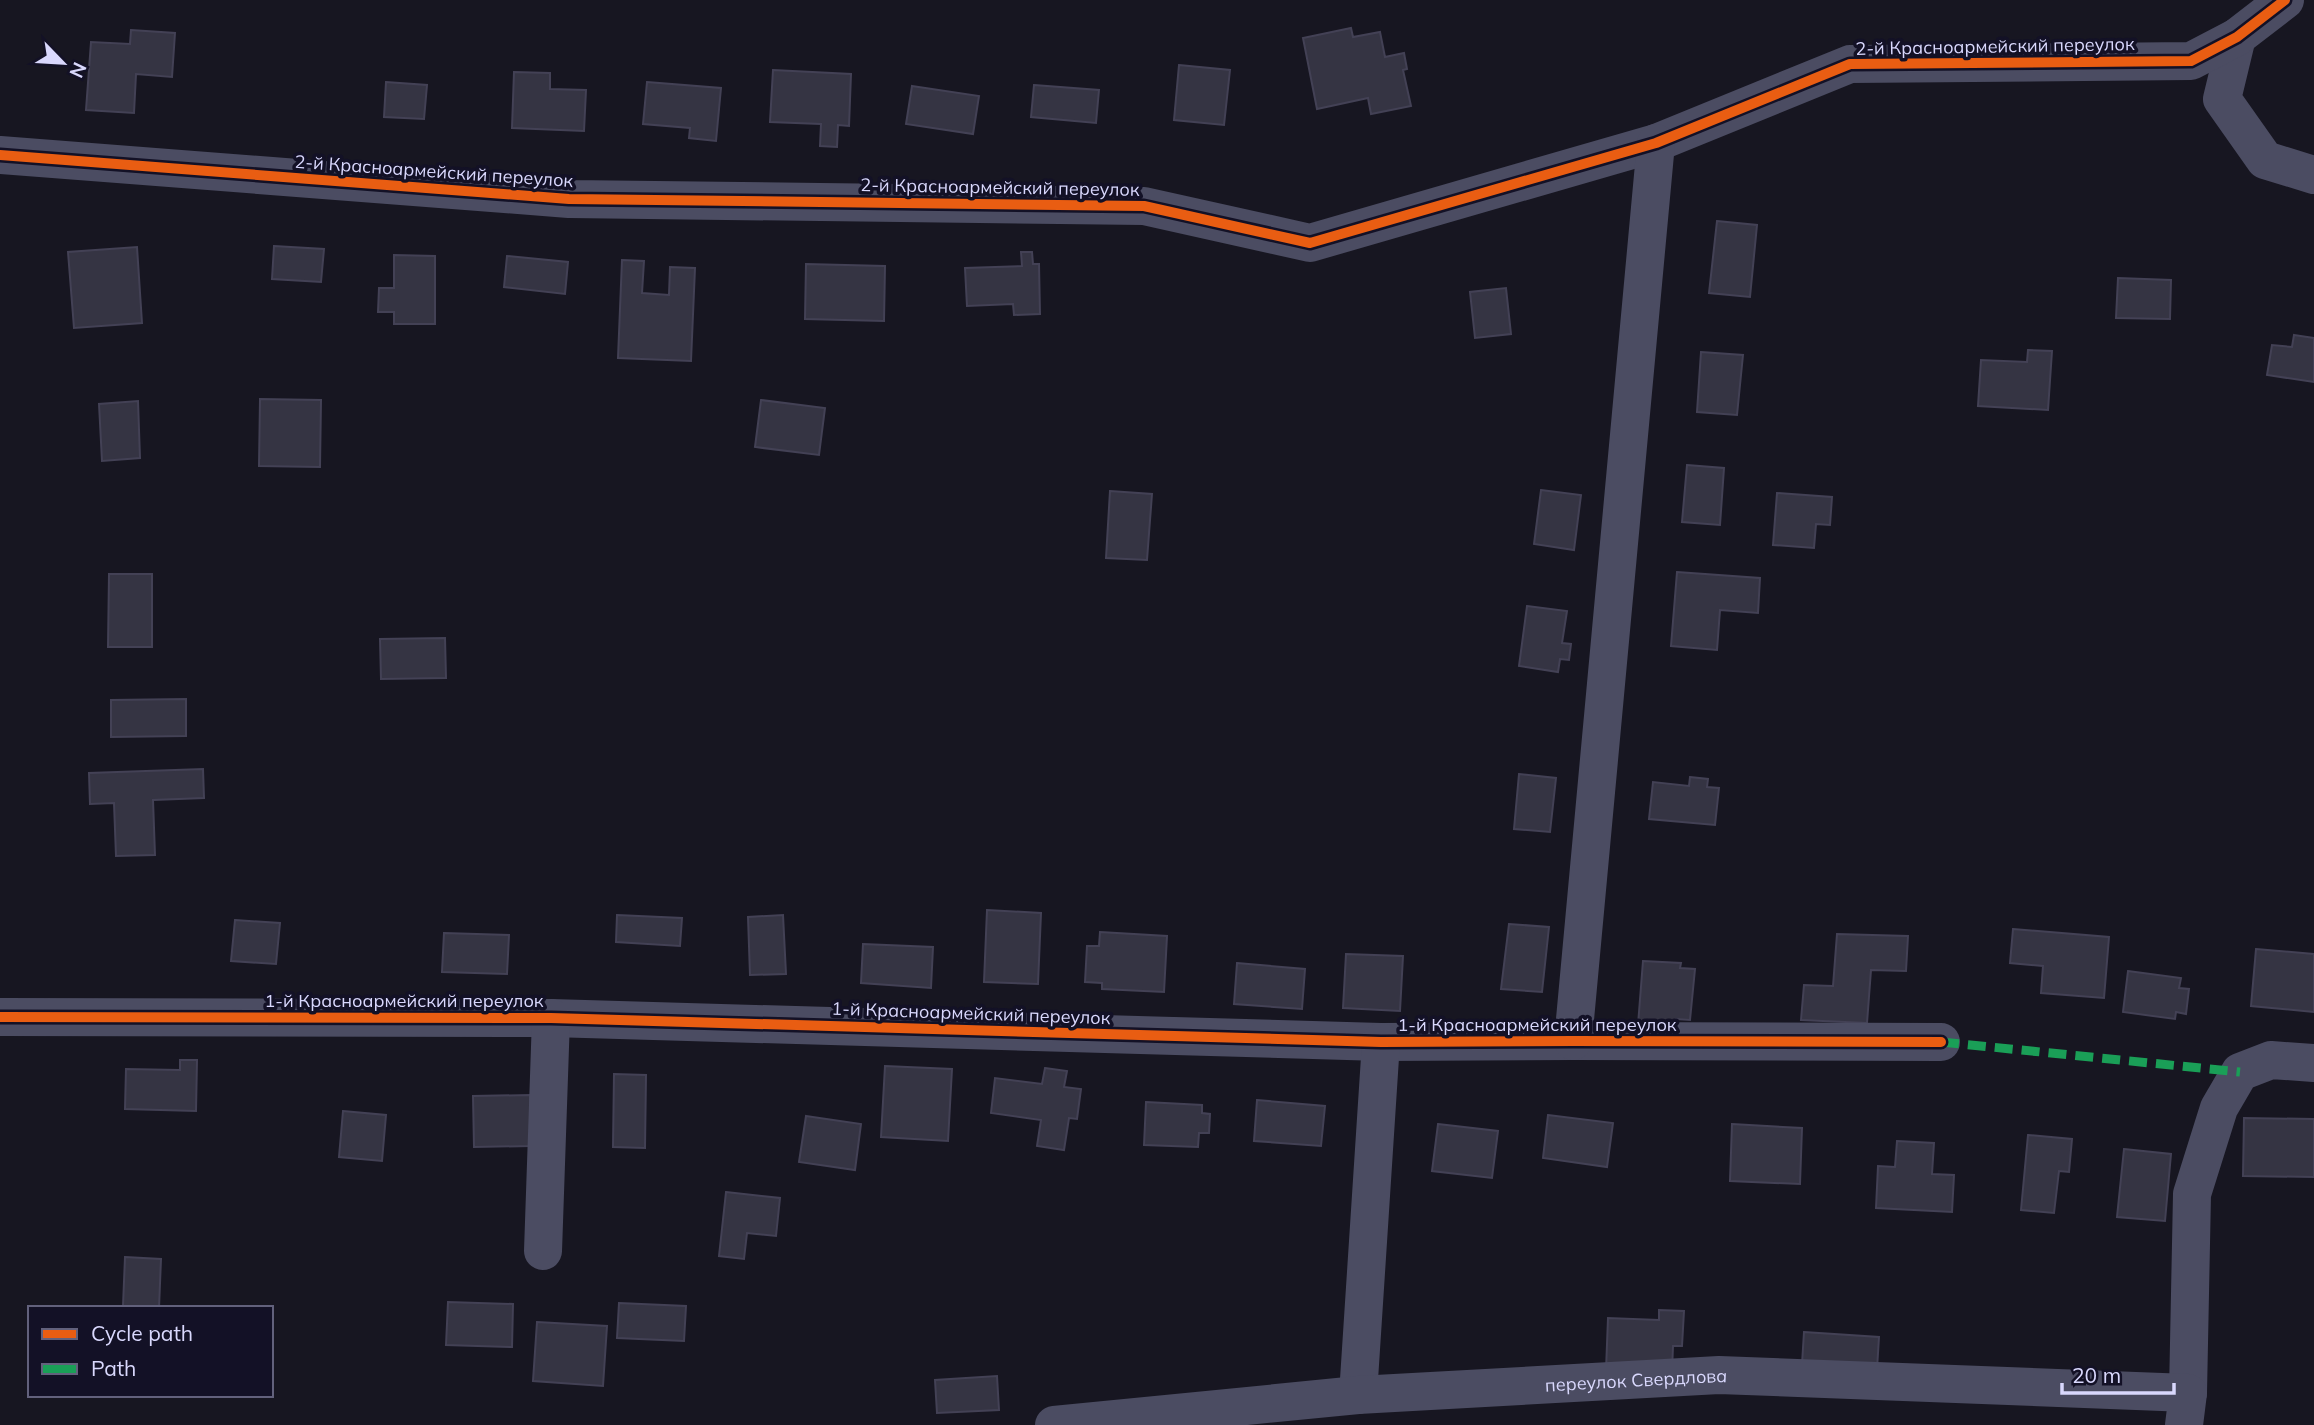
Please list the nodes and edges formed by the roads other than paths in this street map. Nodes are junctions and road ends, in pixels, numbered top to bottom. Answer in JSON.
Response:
{"nodes":[{"id":1,"x":2286,"y":0,"type":"edge"},
{"id":2,"x":2237,"y":37,"type":"junction"},
{"id":3,"x":1656,"y":143,"type":"junction"},
{"id":4,"x":0,"y":155,"type":"edge"},
{"id":5,"x":2314,"y":175,"type":"edge"},
{"id":6,"x":0,"y":1017,"type":"edge"},
{"id":7,"x":551,"y":1018,"type":"junction"},
{"id":8,"x":1573,"y":1041,"type":"junction"},
{"id":9,"x":1381,"y":1042,"type":"junction"},
{"id":10,"x":1941,"y":1042,"type":"dead end"},
{"id":11,"x":2314,"y":1063,"type":"edge"},
{"id":12,"x":543,"y":1251,"type":"dead end"},
{"id":13,"x":1358,"y":1395,"type":"junction"},
{"id":14,"x":2186,"y":1409,"type":"edge"},
{"id":15,"x":1054,"y":1425,"type":"edge"}],
"edges":[{"from":1,"to":2,"type":"street","name":"2-й Красноармейский переулок"},
{"from":2,"to":3,"type":"street","name":"2-й Красноармейский переулок"},
{"from":2,"to":5,"type":"street"},
{"from":3,"to":4,"type":"street","name":"2-й Красноармейский переулок"},
{"from":3,"to":8,"type":"street"},
{"from":6,"to":7,"type":"street","name":"1-й Красноармейский переулок"},
{"from":7,"to":9,"type":"street","name":"1-й Красноармейский переулок"},
{"from":7,"to":12,"type":"street"},
{"from":8,"to":9,"type":"street","name":"1-й Красноармейский переулок"},
{"from":8,"to":10,"type":"street","name":"1-й Красноармейский переулок"},
{"from":9,"to":13,"type":"street"},
{"from":11,"to":14,"type":"street"},
{"from":13,"to":14,"type":"street","name":"переулок Свердлова"},
{"from":13,"to":15,"type":"street","name":"переулок Свердлова"}]}
